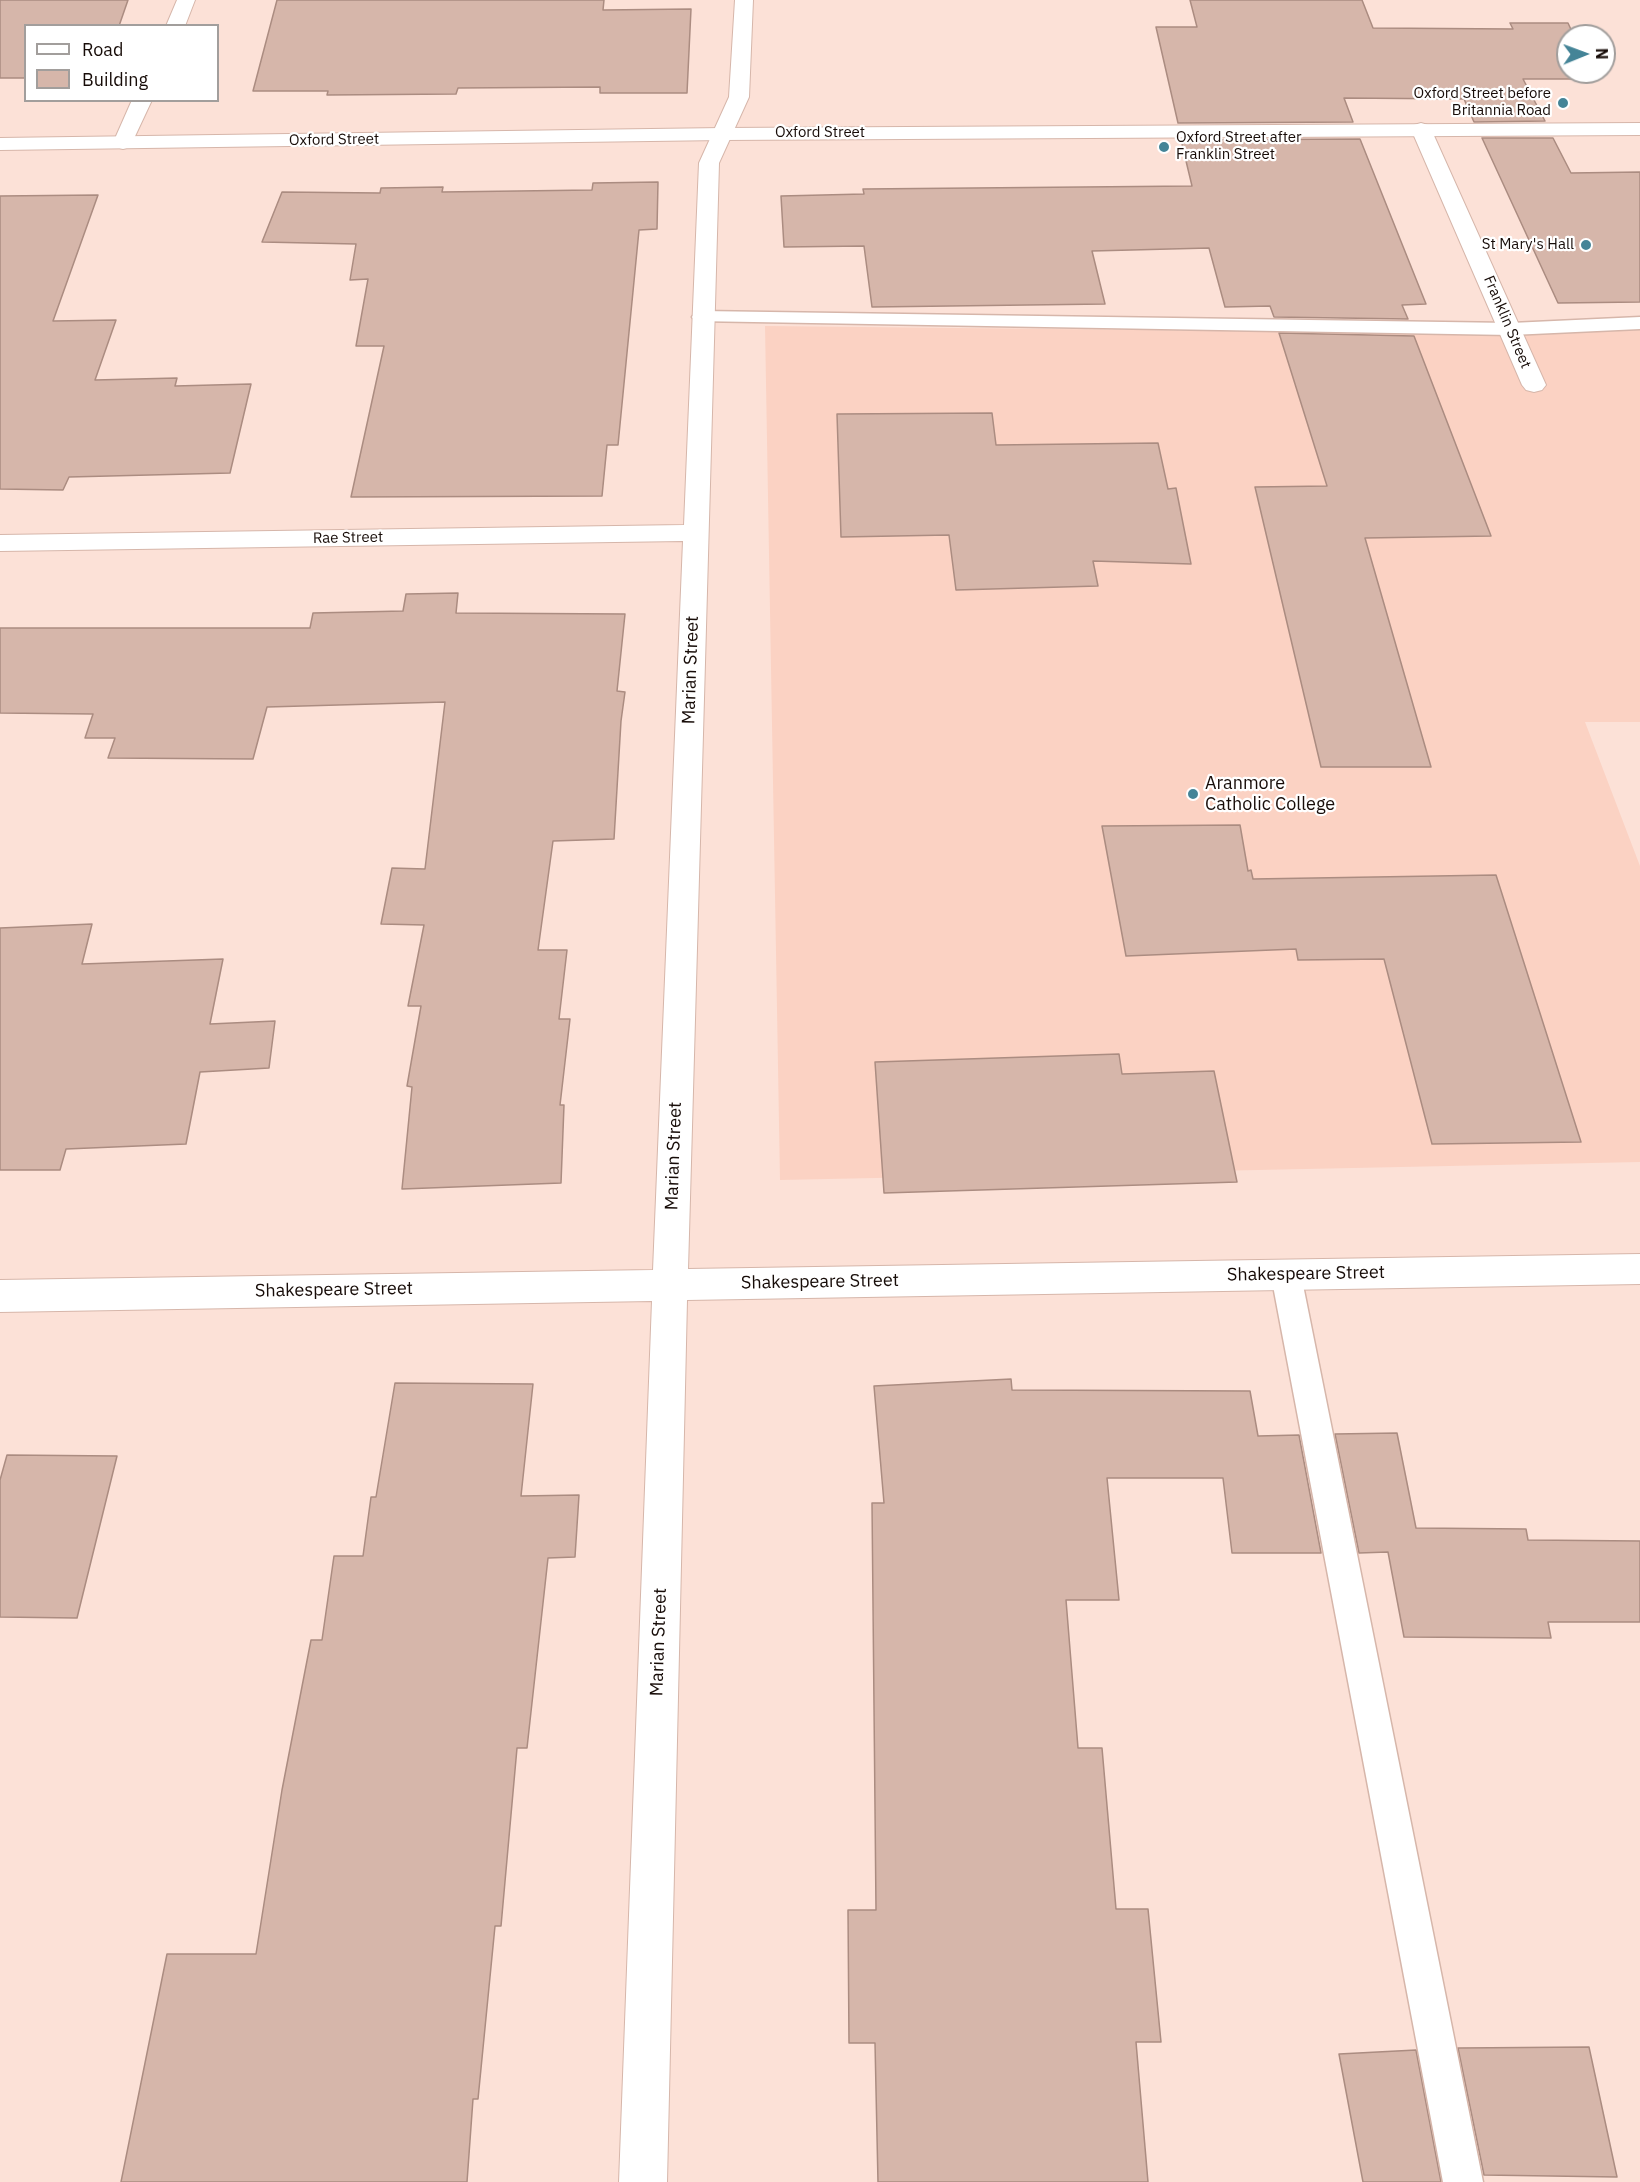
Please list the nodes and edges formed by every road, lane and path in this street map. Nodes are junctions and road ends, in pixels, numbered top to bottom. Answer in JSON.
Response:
{"nodes":[{"id":1,"x":186,"y":0,"type":"edge"},
{"id":2,"x":744,"y":0,"type":"edge"},
{"id":3,"x":176,"y":24,"type":"edge"},
{"id":4,"x":141,"y":102,"type":"edge"},
{"id":5,"x":1421,"y":129,"type":"junction"},
{"id":6,"x":1640,"y":129,"type":"edge"},
{"id":7,"x":723,"y":134,"type":"junction"},
{"id":8,"x":123,"y":143,"type":"junction"},
{"id":9,"x":0,"y":144,"type":"edge"},
{"id":10,"x":702,"y":317,"type":"junction"},
{"id":11,"x":1640,"y":323,"type":"edge"},
{"id":12,"x":1511,"y":329,"type":"junction"},
{"id":13,"x":1534,"y":385,"type":"dead end"},
{"id":14,"x":695,"y":533,"type":"junction"},
{"id":15,"x":0,"y":543,"type":"edge"},
{"id":16,"x":1640,"y":1269,"type":"edge"},
{"id":17,"x":1286,"y":1275,"type":"junction"},
{"id":18,"x":670,"y":1285,"type":"junction"},
{"id":19,"x":0,"y":1296,"type":"edge"},
{"id":20,"x":643,"y":2182,"type":"edge"},
{"id":21,"x":1463,"y":2182,"type":"edge"}],
"edges":[{"from":1,"to":3,"type":"street"},
{"from":2,"to":7,"type":"street","name":"Marian Street"},
{"from":4,"to":8,"type":"street"},
{"from":5,"to":6,"type":"street","name":"Oxford Street"},
{"from":5,"to":7,"type":"street","name":"Oxford Street"},
{"from":5,"to":12,"type":"street","name":"Franklin Street"},
{"from":7,"to":8,"type":"street","name":"Oxford Street"},
{"from":7,"to":10,"type":"street","name":"Marian Street"},
{"from":8,"to":9,"type":"street","name":"Oxford Street"},
{"from":10,"to":12,"type":"lane"},
{"from":10,"to":14,"type":"street","name":"Marian Street"},
{"from":11,"to":12,"type":"lane"},
{"from":12,"to":13,"type":"street","name":"Franklin Street"},
{"from":14,"to":15,"type":"street","name":"Rae Street"},
{"from":14,"to":18,"type":"street","name":"Marian Street"},
{"from":16,"to":17,"type":"street","name":"Shakespeare Street"},
{"from":17,"to":18,"type":"street","name":"Shakespeare Street"},
{"from":17,"to":21,"type":"lane"},
{"from":18,"to":19,"type":"street","name":"Shakespeare Street"},
{"from":18,"to":20,"type":"street","name":"Marian Street"}]}
